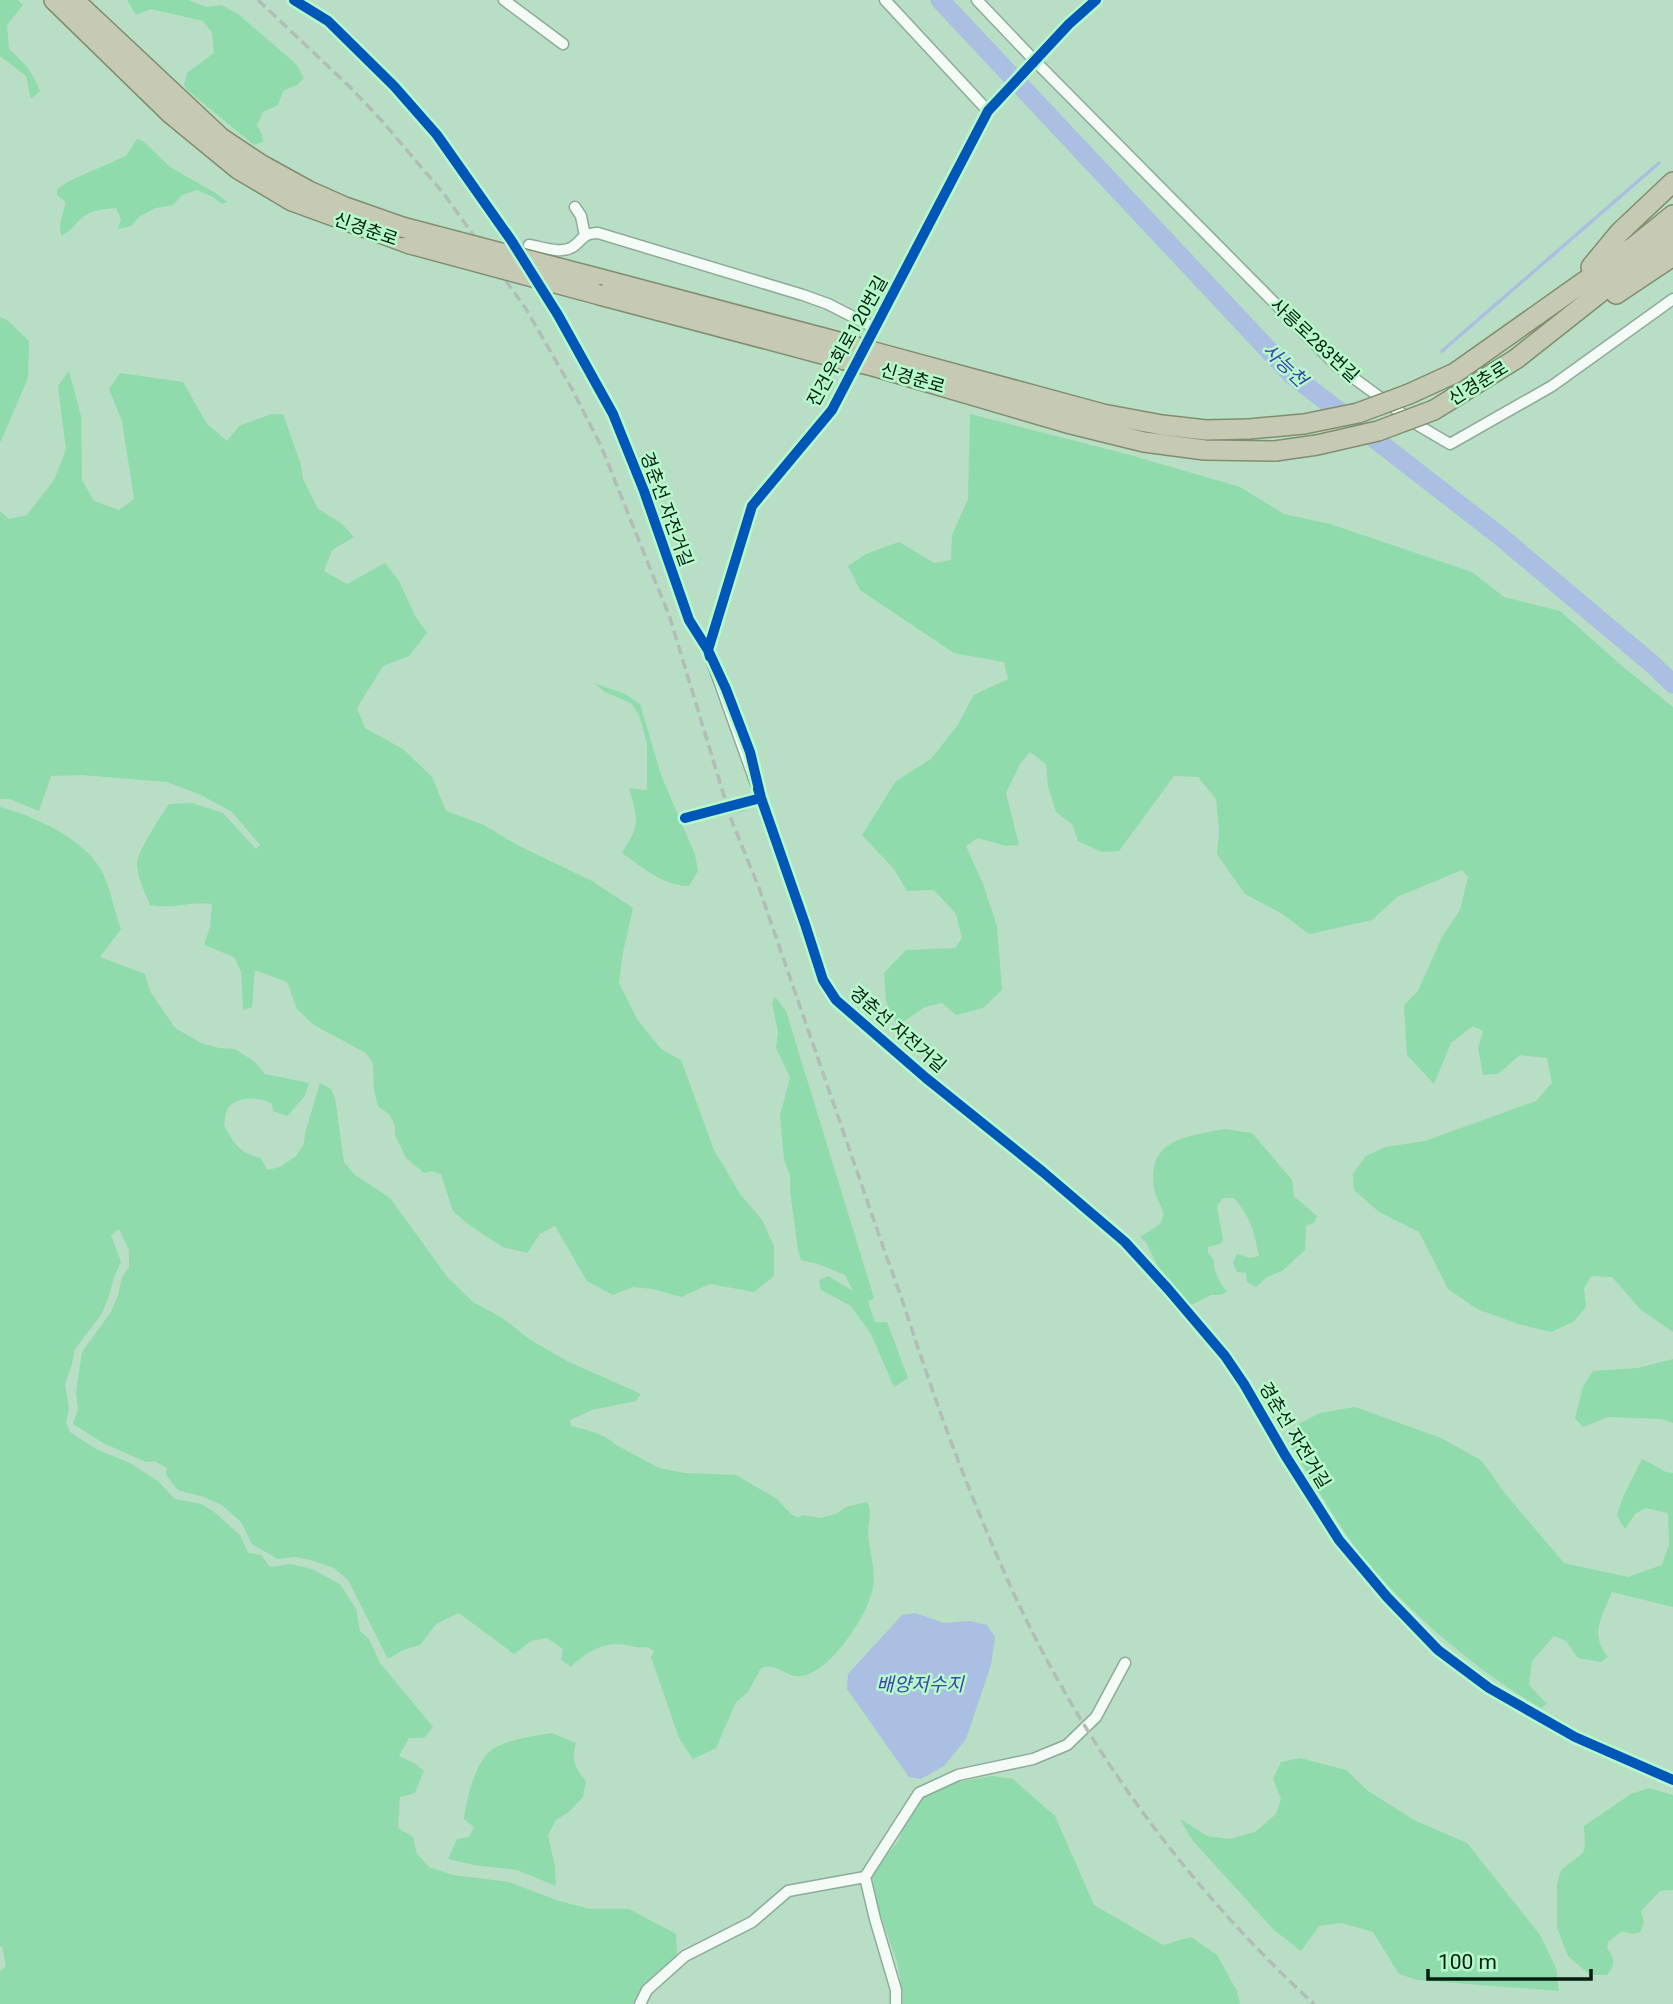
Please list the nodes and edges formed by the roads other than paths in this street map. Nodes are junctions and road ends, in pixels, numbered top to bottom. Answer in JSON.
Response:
{"nodes":[{"id":1,"x":54,"y":0,"type":"edge"},
{"id":2,"x":74,"y":0,"type":"edge"},
{"id":3,"x":504,"y":0,"type":"edge"},
{"id":4,"x":885,"y":0,"type":"edge"},
{"id":5,"x":977,"y":0,"type":"edge"},
{"id":6,"x":1096,"y":0,"type":"edge"},
{"id":7,"x":563,"y":44,"type":"dead end"},
{"id":8,"x":1035,"y":61,"type":"junction"},
{"id":9,"x":988,"y":111,"type":"junction"},
{"id":10,"x":1673,"y":182,"type":"edge"},
{"id":11,"x":575,"y":207,"type":"dead end"},
{"id":12,"x":1673,"y":215,"type":"edge"},
{"id":13,"x":1673,"y":234,"type":"edge"},
{"id":14,"x":406,"y":235,"type":"junction"},
{"id":15,"x":585,"y":236,"type":"junction"},
{"id":16,"x":529,"y":244,"type":"dead end"},
{"id":17,"x":1673,"y":256,"type":"edge"},
{"id":18,"x":1572,"y":289,"type":"junction"},
{"id":19,"x":1673,"y":299,"type":"edge"},
{"id":20,"x":875,"y":328,"type":"junction"},
{"id":21,"x":1554,"y":328,"type":"junction"},
{"id":22,"x":872,"y":359,"type":"junction"},
{"id":23,"x":685,"y":818,"type":"dead end"},
{"id":24,"x":1125,"y":1663,"type":"dead end"},
{"id":25,"x":865,"y":1877,"type":"junction"},
{"id":26,"x":640,"y":2004,"type":"edge"},
{"id":27,"x":896,"y":2004,"type":"edge"}],
"edges":[{"from":1,"to":14,"type":"highway","name":"신경춘로"},
{"from":2,"to":14,"type":"highway","name":"신경춘로"},
{"from":3,"to":7,"type":"street"},
{"from":4,"to":9,"type":"street"},
{"from":5,"to":8,"type":"street","name":"사릉로283번길"},
{"from":6,"to":8,"type":"street"},
{"from":8,"to":9,"type":"street","name":"진건우회로120번길"},
{"from":8,"to":19,"type":"street","name":"사릉로283번길"},
{"from":9,"to":20,"type":"street","name":"진건우회로120번길"},
{"from":10,"to":18,"type":"highway"},
{"from":11,"to":15,"type":"street"},
{"from":12,"to":18,"type":"highway","name":"신경춘로"},
{"from":13,"to":21,"type":"highway","name":"신경춘로"},
{"from":14,"to":22,"type":"highway","name":"신경춘로","bridge":true},
{"from":15,"to":16,"type":"street","name":"진건우회로120번길"},
{"from":15,"to":20,"type":"street","name":"진건우회로120번길"},
{"from":17,"to":21,"type":"highway"},
{"from":18,"to":22,"type":"highway","name":"신경춘로","bridge":true},
{"from":20,"to":23,"type":"street","name":"진건우회로120번길","bridge":true},
{"from":21,"to":22,"type":"highway","name":"신경춘로","bridge":true},
{"from":24,"to":25,"type":"street"},
{"from":25,"to":26,"type":"street"},
{"from":25,"to":27,"type":"street"}]}
